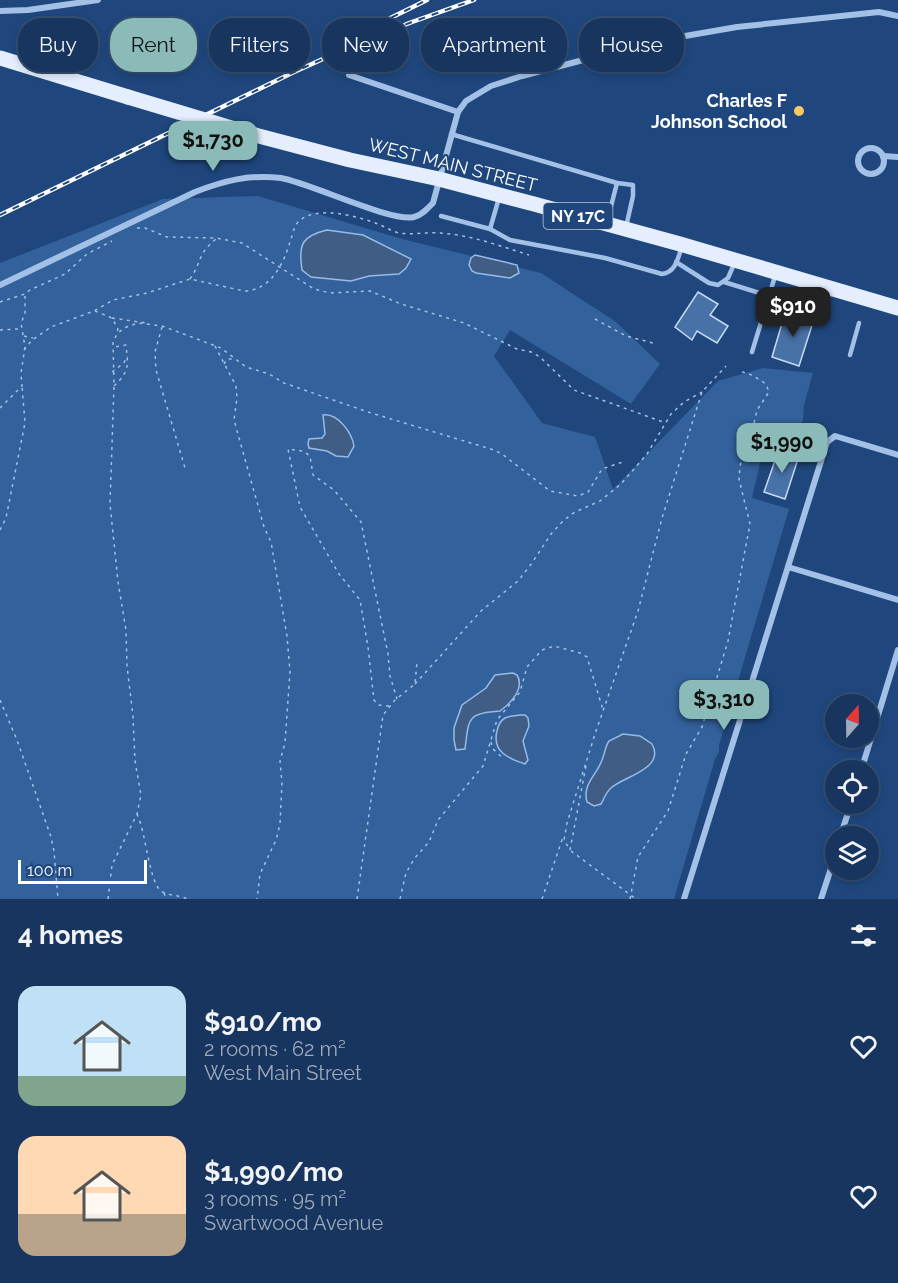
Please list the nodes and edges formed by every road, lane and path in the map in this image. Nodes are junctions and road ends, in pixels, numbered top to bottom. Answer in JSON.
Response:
{"nodes":[{"id":1,"x":98,"y":0,"type":"edge"},
{"id":2,"x":0,"y":11,"type":"edge"},
{"id":3,"x":898,"y":16,"type":"edge"},
{"id":4,"x":0,"y":58,"type":"edge"},
{"id":5,"x":349,"y":75,"type":"dead end"},
{"id":6,"x":458,"y":112,"type":"junction"},
{"id":7,"x":451,"y":134,"type":"junction"},
{"id":8,"x":883,"y":156,"type":"junction"},
{"id":9,"x":898,"y":156,"type":"edge"},
{"id":10,"x":439,"y":179,"type":"junction"},
{"id":11,"x":617,"y":183,"type":"junction"},
{"id":12,"x":499,"y":195,"type":"junction"},
{"id":13,"x":441,"y":216,"type":"dead end"},
{"id":14,"x":606,"y":224,"type":"junction"},
{"id":15,"x":136,"y":228,"type":"dead end"},
{"id":16,"x":490,"y":229,"type":"junction"},
{"id":17,"x":625,"y":229,"type":"junction"},
{"id":18,"x":116,"y":238,"type":"dead end"},
{"id":19,"x":216,"y":238,"type":"junction"},
{"id":20,"x":683,"y":245,"type":"junction"},
{"id":21,"x":529,"y":255,"type":"dead end"},
{"id":22,"x":735,"y":261,"type":"junction"},
{"id":23,"x":676,"y":262,"type":"junction"},
{"id":24,"x":280,"y":268,"type":"junction"},
{"id":25,"x":776,"y":273,"type":"junction"},
{"id":26,"x":190,"y":279,"type":"junction"},
{"id":27,"x":724,"y":282,"type":"junction"},
{"id":28,"x":0,"y":285,"type":"edge"},
{"id":29,"x":831,"y":289,"type":"junction"},
{"id":30,"x":770,"y":293,"type":"junction"},
{"id":31,"x":25,"y":294,"type":"junction"},
{"id":32,"x":0,"y":302,"type":"edge"},
{"id":33,"x":898,"y":308,"type":"edge"},
{"id":34,"x":94,"y":311,"type":"junction"},
{"id":35,"x":824,"y":313,"type":"dead end"},
{"id":36,"x":112,"y":318,"type":"junction"},
{"id":37,"x":595,"y":319,"type":"dead end"},
{"id":38,"x":146,"y":323,"type":"junction"},
{"id":39,"x":859,"y":323,"type":"dead end"},
{"id":40,"x":162,"y":326,"type":"junction"},
{"id":41,"x":0,"y":330,"type":"edge"},
{"id":42,"x":22,"y":331,"type":"junction"},
{"id":43,"x":117,"y":334,"type":"junction"},
{"id":44,"x":23,"y":335,"type":"junction"},
{"id":45,"x":36,"y":337,"type":"junction"},
{"id":46,"x":653,"y":343,"type":"dead end"},
{"id":47,"x":214,"y":345,"type":"junction"},
{"id":48,"x":112,"y":347,"type":"junction"},
{"id":49,"x":24,"y":350,"type":"junction"},
{"id":50,"x":752,"y":352,"type":"dead end"},
{"id":51,"x":127,"y":355,"type":"junction"},
{"id":52,"x":850,"y":356,"type":"dead end"},
{"id":53,"x":235,"y":359,"type":"junction"},
{"id":54,"x":224,"y":364,"type":"junction"},
{"id":55,"x":726,"y":366,"type":"dead end"},
{"id":56,"x":739,"y":370,"type":"dead end"},
{"id":57,"x":112,"y":372,"type":"junction"},
{"id":58,"x":22,"y":386,"type":"junction"},
{"id":59,"x":114,"y":386,"type":"junction"},
{"id":60,"x":702,"y":392,"type":"junction"},
{"id":61,"x":0,"y":408,"type":"edge"},
{"id":62,"x":666,"y":423,"type":"junction"},
{"id":63,"x":750,"y":436,"type":"junction"},
{"id":64,"x":783,"y":448,"type":"dead end"},
{"id":65,"x":898,"y":455,"type":"edge"},
{"id":66,"x":623,"y":462,"type":"dead end"},
{"id":67,"x":185,"y":468,"type":"dead end"},
{"id":68,"x":0,"y":530,"type":"edge"},
{"id":69,"x":788,"y":567,"type":"junction"},
{"id":70,"x":898,"y":600,"type":"edge"},
{"id":71,"x":898,"y":650,"type":"edge"},
{"id":72,"x":417,"y":662,"type":"dead end"},
{"id":73,"x":415,"y":684,"type":"junction"},
{"id":74,"x":397,"y":699,"type":"junction"},
{"id":75,"x":0,"y":700,"type":"edge"},
{"id":76,"x":389,"y":706,"type":"junction"},
{"id":77,"x":603,"y":711,"type":"junction"},
{"id":78,"x":491,"y":741,"type":"junction"},
{"id":79,"x":504,"y":759,"type":"dead end"},
{"id":80,"x":864,"y":760,"type":"edge"},
{"id":81,"x":586,"y":766,"type":"junction"},
{"id":82,"x":137,"y":814,"type":"junction"},
{"id":83,"x":565,"y":833,"type":"junction"},
{"id":84,"x":570,"y":850,"type":"junction"},
{"id":85,"x":827,"y":880,"type":"edge"},
{"id":86,"x":164,"y":893,"type":"junction"},
{"id":87,"x":630,"y":895,"type":"junction"},
{"id":88,"x":58,"y":899,"type":"edge"},
{"id":89,"x":108,"y":899,"type":"edge"},
{"id":90,"x":166,"y":899,"type":"edge"},
{"id":91,"x":188,"y":899,"type":"edge"},
{"id":92,"x":256,"y":899,"type":"edge"},
{"id":93,"x":357,"y":899,"type":"edge"},
{"id":94,"x":400,"y":899,"type":"edge"},
{"id":95,"x":542,"y":899,"type":"edge"},
{"id":96,"x":630,"y":899,"type":"edge"},
{"id":97,"x":636,"y":899,"type":"edge"},
{"id":98,"x":684,"y":899,"type":"edge"},
{"id":99,"x":821,"y":899,"type":"edge"}],
"edges":[{"from":1,"to":2,"type":"street"},
{"from":3,"to":6,"type":"street"},
{"from":4,"to":10,"type":"main road","name":"WEST MAIN STREET","number":"NY 17C","bridge":true},
{"from":5,"to":6,"type":"street"},
{"from":6,"to":7,"type":"street"},
{"from":7,"to":10,"type":"street"},
{"from":7,"to":11,"type":"lane"},
{"from":8,"to":8,"type":"street"},
{"from":8,"to":9,"type":"street"},
{"from":10,"to":12,"type":"main road","name":"WEST MAIN STREET","number":"NY 17C"},
{"from":10,"to":28,"type":"street"},
{"from":11,"to":14,"type":"lane"},
{"from":11,"to":17,"type":"lane"},
{"from":12,"to":14,"type":"main road","name":"WEST MAIN STREET","number":"NY 17C"},
{"from":12,"to":16,"type":"lane"},
{"from":13,"to":16,"type":"lane"},
{"from":14,"to":17,"type":"main road","name":"WEST MAIN STREET","number":"NY 17C"},
{"from":15,"to":19,"type":"path"},
{"from":16,"to":23,"type":"lane"},
{"from":17,"to":20,"type":"main road","name":"WEST MAIN STREET","number":"NY 17C"},
{"from":18,"to":31,"type":"path"},
{"from":19,"to":24,"type":"path"},
{"from":19,"to":26,"type":"path"},
{"from":20,"to":22,"type":"main road","name":"WEST MAIN STREET","number":"NY 17C"},
{"from":20,"to":23,"type":"lane"},
{"from":21,"to":24,"type":"path"},
{"from":22,"to":25,"type":"main road","name":"WEST MAIN STREET","number":"NY 17C"},
{"from":22,"to":27,"type":"lane"},
{"from":23,"to":27,"type":"lane"},
{"from":24,"to":26,"type":"path"},
{"from":24,"to":62,"type":"path"},
{"from":25,"to":29,"type":"main road","name":"WEST MAIN STREET","number":"NY 17C"},
{"from":25,"to":30,"type":"lane"},
{"from":26,"to":34,"type":"path"},
{"from":27,"to":30,"type":"lane"},
{"from":29,"to":33,"type":"main road","name":"WEST MAIN STREET","number":"NY 17C"},
{"from":29,"to":35,"type":"lane"},
{"from":30,"to":50,"type":"lane"},
{"from":31,"to":32,"type":"path"},
{"from":31,"to":42,"type":"path"},
{"from":34,"to":36,"type":"path"},
{"from":34,"to":45,"type":"path"},
{"from":36,"to":38,"type":"path"},
{"from":36,"to":43,"type":"path"},
{"from":37,"to":46,"type":"path"},
{"from":38,"to":40,"type":"path"},
{"from":38,"to":43,"type":"path"},
{"from":39,"to":52,"type":"lane"},
{"from":40,"to":47,"type":"path"},
{"from":40,"to":67,"type":"path"},
{"from":41,"to":42,"type":"path"},
{"from":42,"to":44,"type":"path"},
{"from":43,"to":48,"type":"path"},
{"from":44,"to":45,"type":"path"},
{"from":44,"to":49,"type":"path"},
{"from":45,"to":49,"type":"path"},
{"from":47,"to":53,"type":"path"},
{"from":47,"to":54,"type":"path"},
{"from":48,"to":51,"type":"path"},
{"from":48,"to":57,"type":"path"},
{"from":49,"to":58,"type":"path"},
{"from":51,"to":57,"type":"path"},
{"from":51,"to":59,"type":"path"},
{"from":53,"to":54,"type":"path"},
{"from":53,"to":66,"type":"path"},
{"from":54,"to":92,"type":"path"},
{"from":55,"to":60,"type":"path"},
{"from":56,"to":63,"type":"path"},
{"from":57,"to":59,"type":"path"},
{"from":58,"to":61,"type":"path"},
{"from":58,"to":68,"type":"path"},
{"from":59,"to":82,"type":"path"},
{"from":60,"to":62,"type":"path"},
{"from":60,"to":77,"type":"path"},
{"from":62,"to":73,"type":"path"},
{"from":63,"to":64,"type":"path"},
{"from":63,"to":87,"type":"path"},
{"from":65,"to":69,"type":"street"},
{"from":69,"to":70,"type":"street"},
{"from":69,"to":98,"type":"street"},
{"from":71,"to":80,"type":"street"},
{"from":72,"to":73,"type":"path"},
{"from":73,"to":74,"type":"path"},
{"from":74,"to":76,"type":"path"},
{"from":74,"to":76,"type":"path"},
{"from":75,"to":88,"type":"path"},
{"from":76,"to":93,"type":"path"},
{"from":77,"to":78,"type":"path"},
{"from":77,"to":81,"type":"path"},
{"from":78,"to":79,"type":"path"},
{"from":78,"to":94,"type":"path"},
{"from":81,"to":83,"type":"path"},
{"from":81,"to":84,"type":"path"},
{"from":82,"to":86,"type":"path"},
{"from":82,"to":89,"type":"path"},
{"from":83,"to":84,"type":"path"},
{"from":83,"to":95,"type":"path"},
{"from":84,"to":87,"type":"path"},
{"from":85,"to":99,"type":"street"},
{"from":86,"to":90,"type":"path"},
{"from":86,"to":91,"type":"path"},
{"from":87,"to":96,"type":"path"},
{"from":87,"to":97,"type":"path"}]}
